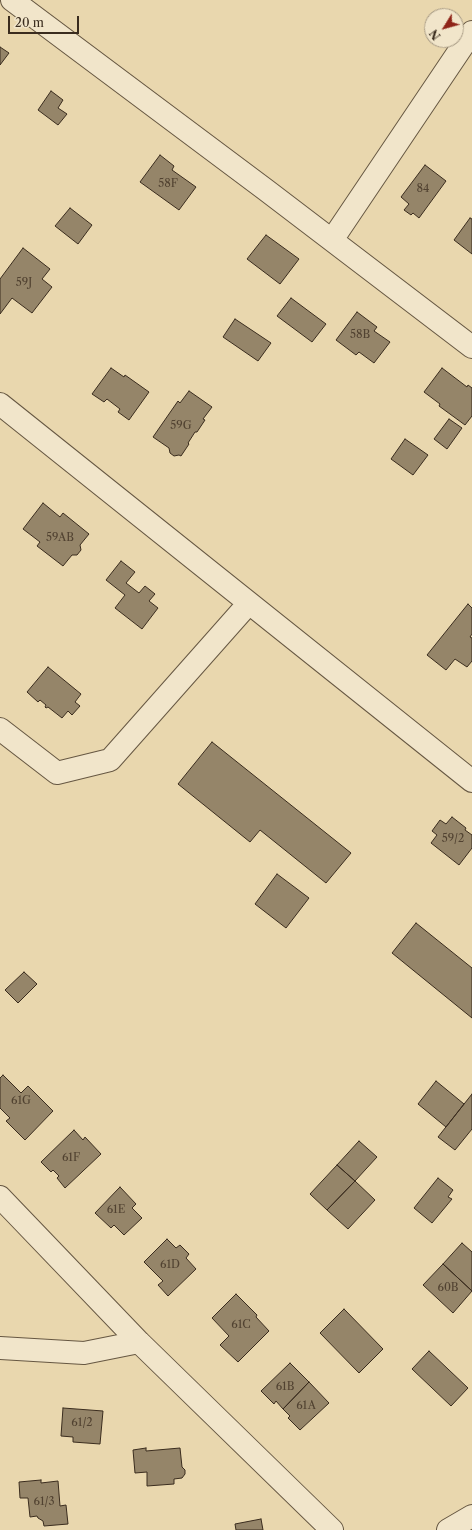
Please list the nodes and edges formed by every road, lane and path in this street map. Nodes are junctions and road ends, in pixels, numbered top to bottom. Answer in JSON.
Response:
{"nodes":[{"id":1,"x":12,"y":0,"type":"edge"},
{"id":2,"x":472,"y":32,"type":"edge"},
{"id":3,"x":332,"y":240,"type":"junction"},
{"id":4,"x":472,"y":347,"type":"edge"},
{"id":5,"x":0,"y":404,"type":"edge"},
{"id":6,"x":249,"y":603,"type":"junction"},
{"id":7,"x":0,"y":729,"type":"edge"},
{"id":8,"x":472,"y":781,"type":"edge"},
{"id":9,"x":0,"y":1197,"type":"edge"},
{"id":10,"x":139,"y":1342,"type":"junction"},
{"id":11,"x":0,"y":1348,"type":"edge"},
{"id":12,"x":472,"y":1516,"type":"edge"},
{"id":13,"x":332,"y":1530,"type":"edge"},
{"id":14,"x":448,"y":1530,"type":"edge"}],
"edges":[{"from":1,"to":3,"type":"street"},
{"from":2,"to":3,"type":"street"},
{"from":3,"to":4,"type":"street"},
{"from":5,"to":6,"type":"street"},
{"from":6,"to":7,"type":"street"},
{"from":6,"to":8,"type":"street"},
{"from":9,"to":10,"type":"street"},
{"from":10,"to":11,"type":"street"},
{"from":10,"to":13,"type":"street"},
{"from":12,"to":14,"type":"street"}]}
